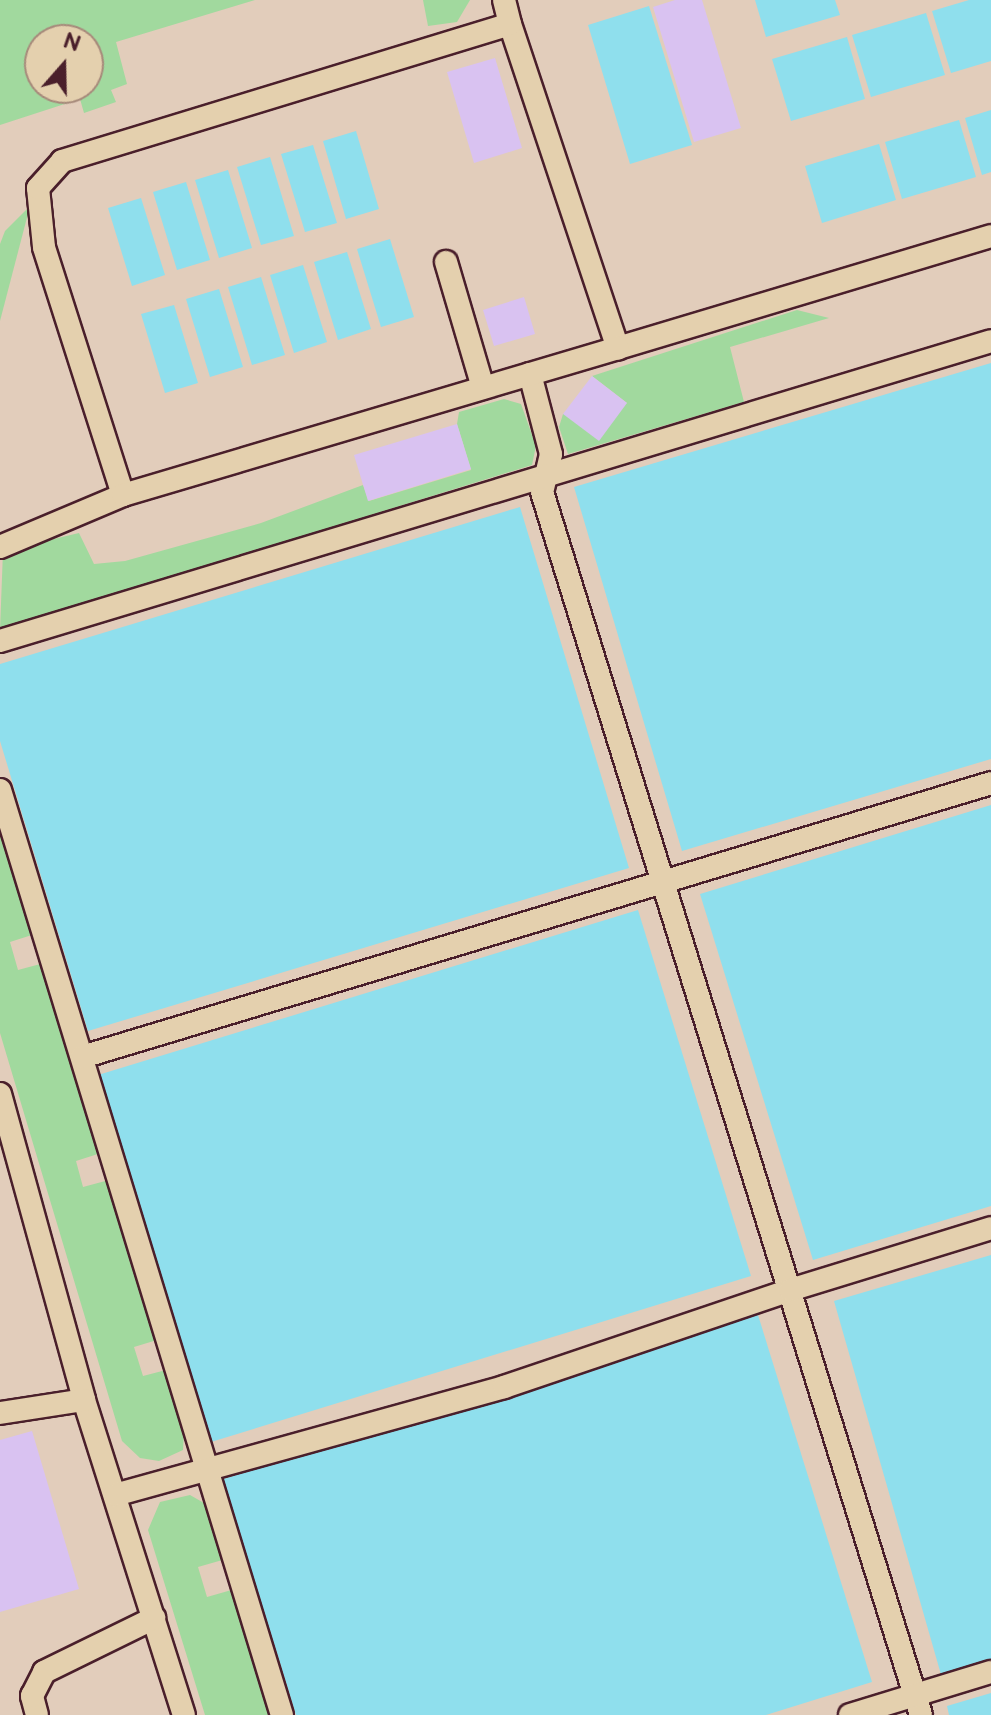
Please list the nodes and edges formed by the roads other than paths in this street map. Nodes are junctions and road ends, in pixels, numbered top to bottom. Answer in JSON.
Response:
{"nodes":[{"id":1,"x":504,"y":0,"type":"edge"},
{"id":2,"x":510,"y":24,"type":"junction"},
{"id":3,"x":991,"y":236,"type":"edge"},
{"id":4,"x":446,"y":262,"type":"dead end"},
{"id":5,"x":991,"y":341,"type":"edge"},
{"id":6,"x":618,"y":348,"type":"junction"},
{"id":7,"x":530,"y":374,"type":"junction"},
{"id":8,"x":483,"y":388,"type":"junction"},
{"id":9,"x":545,"y":476,"type":"junction"},
{"id":10,"x":123,"y":495,"type":"junction"},
{"id":11,"x":0,"y":547,"type":"edge"},
{"id":12,"x":0,"y":641,"type":"edge"},
{"id":13,"x":991,"y":783,"type":"edge"},
{"id":14,"x":0,"y":790,"type":"edge"},
{"id":15,"x":663,"y":881,"type":"junction"},
{"id":16,"x":82,"y":1057,"type":"junction"},
{"id":17,"x":0,"y":1094,"type":"edge"},
{"id":18,"x":991,"y":1228,"type":"edge"},
{"id":19,"x":790,"y":1290,"type":"junction"},
{"id":20,"x":84,"y":1400,"type":"junction"},
{"id":21,"x":0,"y":1413,"type":"edge"},
{"id":22,"x":207,"y":1468,"type":"junction"},
{"id":23,"x":115,"y":1495,"type":"junction"},
{"id":24,"x":154,"y":1618,"type":"junction"},
{"id":25,"x":991,"y":1672,"type":"edge"},
{"id":26,"x":918,"y":1705,"type":"edge"},
{"id":27,"x":37,"y":1715,"type":"edge"},
{"id":28,"x":184,"y":1715,"type":"edge"},
{"id":29,"x":282,"y":1715,"type":"edge"},
{"id":30,"x":850,"y":1715,"type":"edge"}],
"edges":[{"from":1,"to":2,"type":"lane"},
{"from":2,"to":6,"type":"lane"},
{"from":2,"to":10,"type":"lane"},
{"from":3,"to":6,"type":"lane"},
{"from":4,"to":8,"type":"lane"},
{"from":5,"to":9,"type":"lane"},
{"from":6,"to":7,"type":"lane"},
{"from":7,"to":8,"type":"lane"},
{"from":7,"to":9,"type":"lane"},
{"from":8,"to":10,"type":"lane"},
{"from":9,"to":12,"type":"lane"},
{"from":9,"to":15,"type":"lane"},
{"from":10,"to":11,"type":"lane"},
{"from":13,"to":15,"type":"lane"},
{"from":14,"to":16,"type":"lane"},
{"from":15,"to":16,"type":"lane"},
{"from":15,"to":19,"type":"lane"},
{"from":16,"to":22,"type":"lane"},
{"from":17,"to":20,"type":"lane"},
{"from":18,"to":19,"type":"lane"},
{"from":19,"to":22,"type":"lane"},
{"from":19,"to":26,"type":"lane"},
{"from":20,"to":21,"type":"lane"},
{"from":20,"to":23,"type":"lane"},
{"from":22,"to":23,"type":"lane"},
{"from":22,"to":29,"type":"lane"},
{"from":23,"to":24,"type":"lane"},
{"from":24,"to":27,"type":"lane"},
{"from":24,"to":28,"type":"lane"},
{"from":25,"to":26,"type":"lane"},
{"from":26,"to":30,"type":"lane"}]}
